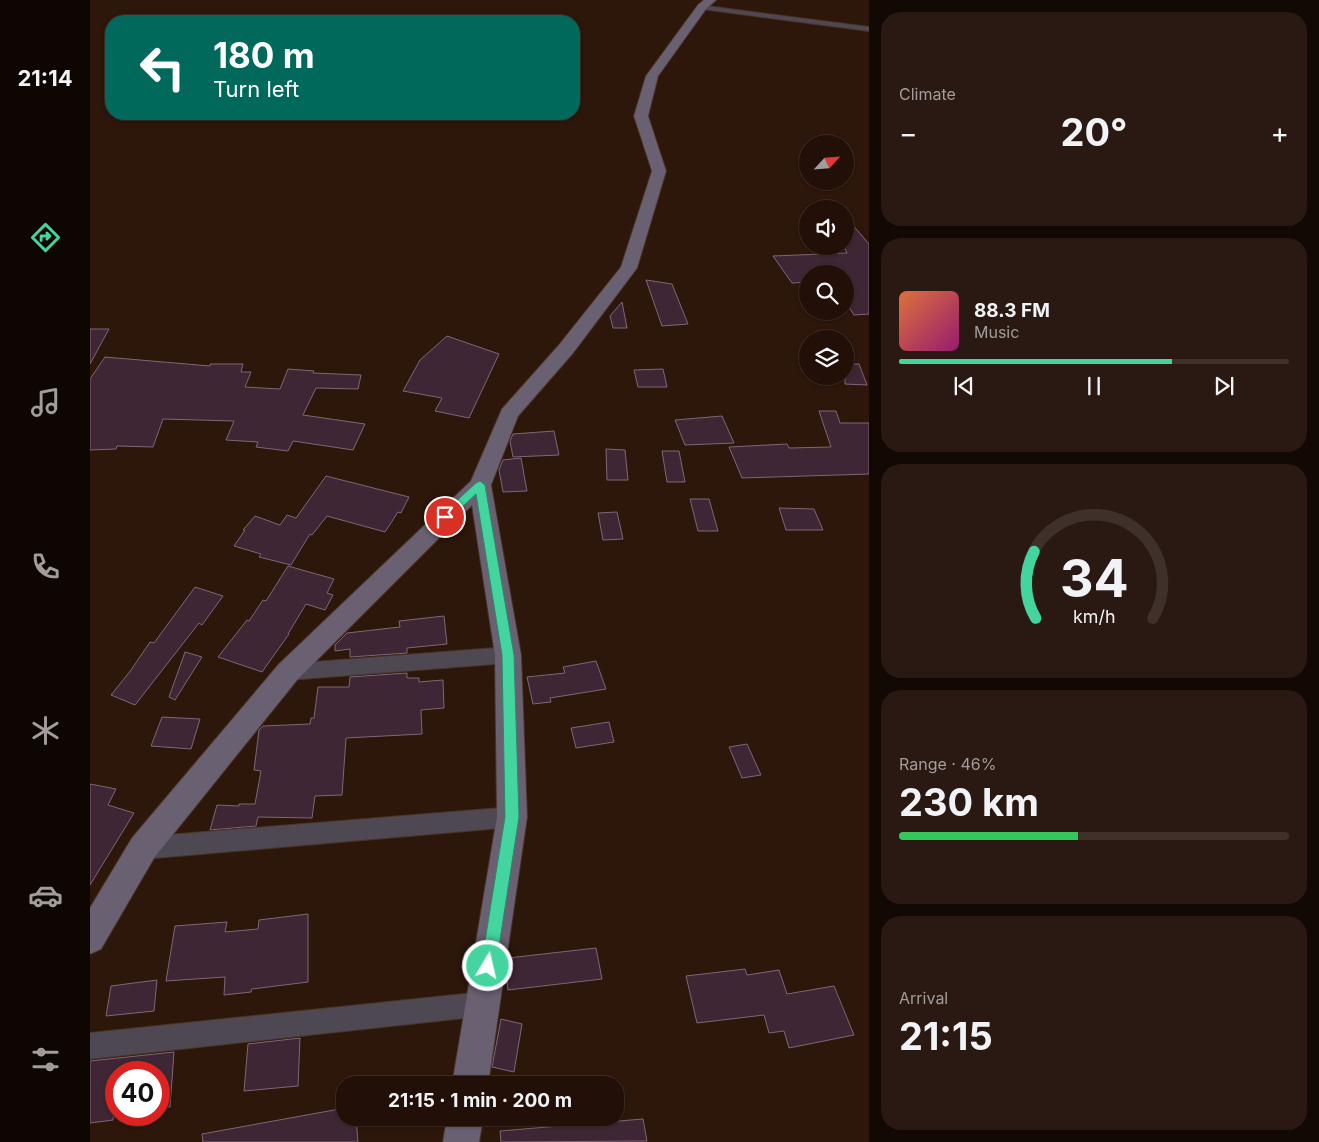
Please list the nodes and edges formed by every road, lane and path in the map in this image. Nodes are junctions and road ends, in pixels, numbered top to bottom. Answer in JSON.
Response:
{"nodes":[{"id":1,"x":707,"y":4,"type":"edge"},
{"id":2,"x":869,"y":29,"type":"edge"},
{"id":3,"x":480,"y":485,"type":"junction"},
{"id":4,"x":508,"y":655,"type":"junction"},
{"id":5,"x":288,"y":672,"type":"junction"},
{"id":6,"x":512,"y":817,"type":"junction"},
{"id":7,"x":142,"y":848,"type":"junction"},
{"id":8,"x":90,"y":938,"type":"edge"},
{"id":9,"x":483,"y":1004,"type":"junction"},
{"id":10,"x":90,"y":1046,"type":"edge"},
{"id":11,"x":471,"y":1076,"type":"edge"},
{"id":12,"x":464,"y":1126,"type":"edge"},
{"id":13,"x":461,"y":1142,"type":"edge"}],
"edges":[{"from":1,"to":2,"type":"street"},
{"from":1,"to":3,"type":"street"},
{"from":3,"to":4,"type":"street"},
{"from":3,"to":5,"type":"street"},
{"from":4,"to":5,"type":"street"},
{"from":4,"to":6,"type":"street"},
{"from":5,"to":7,"type":"street"},
{"from":6,"to":7,"type":"street"},
{"from":6,"to":9,"type":"street"},
{"from":7,"to":8,"type":"street"},
{"from":9,"to":10,"type":"street"},
{"from":9,"to":11,"type":"street"},
{"from":12,"to":13,"type":"street"}]}
